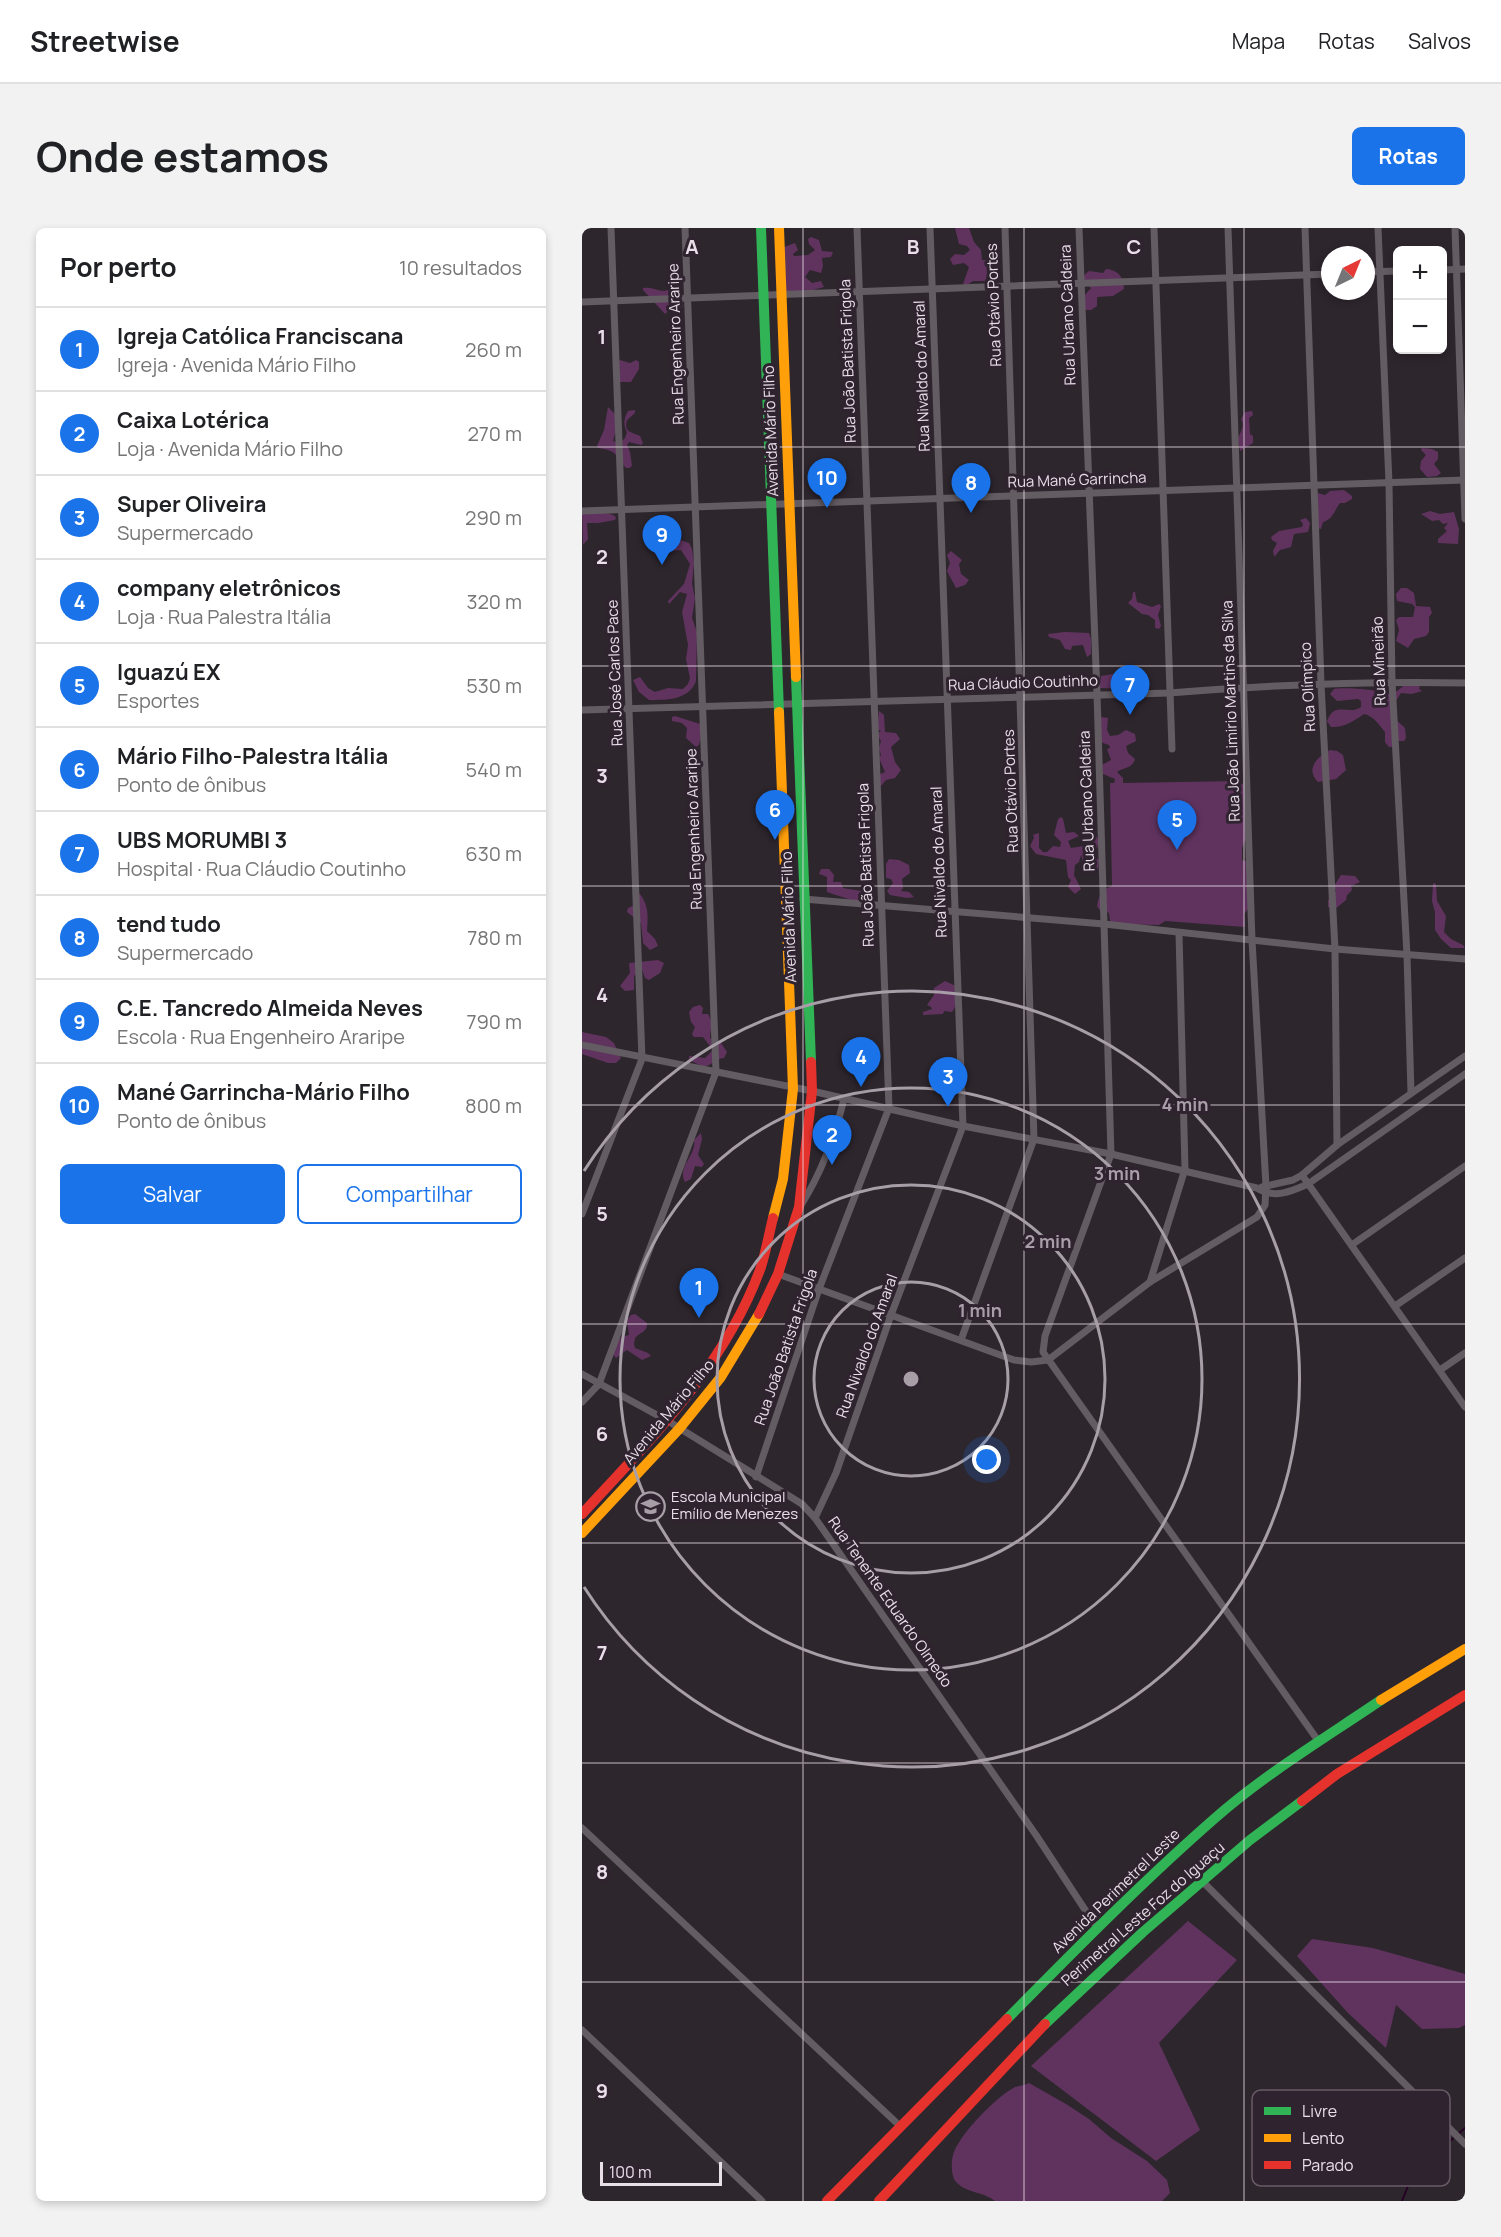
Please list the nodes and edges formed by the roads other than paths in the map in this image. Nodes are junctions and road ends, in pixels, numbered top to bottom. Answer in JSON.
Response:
{"nodes":[{"id":1,"x":611,"y":228,"type":"edge"},
{"id":2,"x":685,"y":228,"type":"edge"},
{"id":3,"x":761,"y":228,"type":"edge"},
{"id":4,"x":779,"y":228,"type":"edge"},
{"id":5,"x":857,"y":228,"type":"edge"},
{"id":6,"x":930,"y":228,"type":"edge"},
{"id":7,"x":1005,"y":228,"type":"edge"},
{"id":8,"x":1079,"y":228,"type":"edge"},
{"id":9,"x":1154,"y":228,"type":"edge"},
{"id":10,"x":1228,"y":228,"type":"edge"},
{"id":11,"x":1305,"y":228,"type":"edge"},
{"id":12,"x":1378,"y":228,"type":"edge"},
{"id":13,"x":1455,"y":228,"type":"edge"},
{"id":14,"x":1456,"y":269,"type":"junction"},
{"id":15,"x":1465,"y":269,"type":"edge"},
{"id":16,"x":1447,"y":270,"type":"edge"},
{"id":17,"x":1393,"y":271,"type":"edge"},
{"id":18,"x":1375,"y":272,"type":"edge"},
{"id":19,"x":1379,"y":272,"type":"junction"},
{"id":20,"x":1306,"y":274,"type":"junction"},
{"id":21,"x":1321,"y":274,"type":"edge"},
{"id":22,"x":1230,"y":278,"type":"junction"},
{"id":23,"x":1156,"y":280,"type":"junction"},
{"id":24,"x":1080,"y":283,"type":"junction"},
{"id":25,"x":1007,"y":286,"type":"junction"},
{"id":26,"x":932,"y":288,"type":"junction"},
{"id":27,"x":859,"y":291,"type":"junction"},
{"id":28,"x":781,"y":294,"type":"junction"},
{"id":29,"x":763,"y":295,"type":"junction"},
{"id":30,"x":688,"y":298,"type":"junction"},
{"id":31,"x":614,"y":300,"type":"junction"},
{"id":32,"x":582,"y":302,"type":"edge"},
{"id":33,"x":1465,"y":480,"type":"edge"},
{"id":34,"x":1389,"y":483,"type":"junction"},
{"id":35,"x":1314,"y":485,"type":"junction"},
{"id":36,"x":1237,"y":488,"type":"junction"},
{"id":37,"x":1162,"y":491,"type":"junction"},
{"id":38,"x":1089,"y":493,"type":"junction"},
{"id":39,"x":1014,"y":496,"type":"junction"},
{"id":40,"x":940,"y":498,"type":"junction"},
{"id":41,"x":866,"y":501,"type":"junction"},
{"id":42,"x":771,"y":504,"type":"junction"},
{"id":43,"x":788,"y":504,"type":"junction"},
{"id":44,"x":696,"y":507,"type":"junction"},
{"id":45,"x":622,"y":509,"type":"junction"},
{"id":46,"x":582,"y":511,"type":"edge"},
{"id":47,"x":1465,"y":519,"type":"edge"},
{"id":48,"x":1392,"y":682,"type":"junction"},
{"id":49,"x":1465,"y":682,"type":"edge"},
{"id":50,"x":1321,"y":684,"type":"junction"},
{"id":51,"x":1244,"y":687,"type":"junction"},
{"id":52,"x":1169,"y":693,"type":"junction"},
{"id":53,"x":1097,"y":694,"type":"junction"},
{"id":54,"x":1021,"y":696,"type":"junction"},
{"id":55,"x":947,"y":700,"type":"junction"},
{"id":56,"x":873,"y":702,"type":"junction"},
{"id":57,"x":778,"y":703,"type":"junction"},
{"id":58,"x":795,"y":703,"type":"junction"},
{"id":59,"x":703,"y":706,"type":"junction"},
{"id":60,"x":630,"y":708,"type":"junction"},
{"id":61,"x":582,"y":710,"type":"edge"},
{"id":62,"x":1172,"y":749,"type":"dead end"},
{"id":63,"x":803,"y":899,"type":"junction"},
{"id":64,"x":880,"y":905,"type":"junction"},
{"id":65,"x":954,"y":912,"type":"junction"},
{"id":66,"x":1028,"y":918,"type":"junction"},
{"id":67,"x":1104,"y":924,"type":"junction"},
{"id":68,"x":1179,"y":933,"type":"junction"},
{"id":69,"x":1252,"y":940,"type":"junction"},
{"id":70,"x":1335,"y":949,"type":"junction"},
{"id":71,"x":1407,"y":955,"type":"junction"},
{"id":72,"x":1465,"y":959,"type":"edge"},
{"id":73,"x":582,"y":1045,"type":"edge"},
{"id":74,"x":1465,"y":1056,"type":"edge"},
{"id":75,"x":642,"y":1059,"type":"junction"},
{"id":76,"x":716,"y":1072,"type":"junction"},
{"id":77,"x":1465,"y":1074,"type":"edge"},
{"id":78,"x":793,"y":1089,"type":"junction"},
{"id":79,"x":812,"y":1091,"type":"junction"},
{"id":80,"x":1411,"y":1093,"type":"junction"},
{"id":81,"x":844,"y":1099,"type":"junction"},
{"id":82,"x":889,"y":1108,"type":"junction"},
{"id":83,"x":963,"y":1126,"type":"junction"},
{"id":84,"x":1034,"y":1139,"type":"junction"},
{"id":85,"x":1337,"y":1145,"type":"junction"},
{"id":86,"x":1111,"y":1154,"type":"junction"},
{"id":87,"x":1465,"y":1166,"type":"edge"},
{"id":88,"x":1185,"y":1170,"type":"junction"},
{"id":89,"x":1302,"y":1175,"type":"junction"},
{"id":90,"x":1308,"y":1184,"type":"junction"},
{"id":91,"x":1266,"y":1190,"type":"junction"},
{"id":92,"x":800,"y":1207,"type":"junction"},
{"id":93,"x":582,"y":1214,"type":"edge"},
{"id":94,"x":1353,"y":1244,"type":"junction"},
{"id":95,"x":1465,"y":1258,"type":"edge"},
{"id":96,"x":778,"y":1274,"type":"junction"},
{"id":97,"x":1150,"y":1282,"type":"junction"},
{"id":98,"x":819,"y":1289,"type":"junction"},
{"id":99,"x":1395,"y":1306,"type":"junction"},
{"id":100,"x":891,"y":1315,"type":"junction"},
{"id":101,"x":961,"y":1340,"type":"junction"},
{"id":102,"x":1465,"y":1353,"type":"edge"},
{"id":103,"x":1048,"y":1360,"type":"junction"},
{"id":104,"x":1440,"y":1370,"type":"junction"},
{"id":105,"x":582,"y":1374,"type":"edge"},
{"id":106,"x":599,"y":1384,"type":"junction"},
{"id":107,"x":582,"y":1402,"type":"edge"},
{"id":108,"x":1465,"y":1407,"type":"edge"},
{"id":109,"x":668,"y":1422,"type":"junction"},
{"id":110,"x":679,"y":1429,"type":"junction"},
{"id":111,"x":756,"y":1477,"type":"junction"},
{"id":112,"x":582,"y":1514,"type":"edge"},
{"id":113,"x":815,"y":1518,"type":"junction"},
{"id":114,"x":582,"y":1533,"type":"edge"},
{"id":115,"x":1465,"y":1649,"type":"edge"},
{"id":116,"x":1465,"y":1695,"type":"edge"},
{"id":117,"x":1319,"y":1742,"type":"junction"},
{"id":118,"x":582,"y":1828,"type":"edge"},
{"id":119,"x":1202,"y":1881,"type":"junction"},
{"id":120,"x":1097,"y":1928,"type":"junction"},
{"id":121,"x":582,"y":2030,"type":"edge"},
{"id":122,"x":1411,"y":2090,"type":"edge"},
{"id":123,"x":901,"y":2127,"type":"junction"},
{"id":124,"x":1450,"y":2129,"type":"edge"},
{"id":125,"x":1465,"y":2144,"type":"edge"},
{"id":126,"x":762,"y":2201,"type":"edge"},
{"id":127,"x":827,"y":2201,"type":"edge"},
{"id":128,"x":879,"y":2201,"type":"edge"}],
"edges":[{"from":1,"to":31,"type":"street","name":"Rua José Carlos Pace"},
{"from":2,"to":30,"type":"street","name":"Rua Engenheiro Araripe"},
{"from":3,"to":29,"type":"main road","name":"Avenida Mário Filho"},
{"from":4,"to":28,"type":"main road","name":"Avenida Mário Filho"},
{"from":5,"to":27,"type":"street","name":"Rua João Batista Frigola"},
{"from":6,"to":26,"type":"street","name":"Rua Nivaldo do Amaral"},
{"from":7,"to":25,"type":"street","name":"Rua Otávio Portes"},
{"from":8,"to":24,"type":"street","name":"Rua Urbano Caldeira"},
{"from":9,"to":23,"type":"street"},
{"from":10,"to":22,"type":"street","name":"Rua João Limirio Martins da Silva"},
{"from":11,"to":20,"type":"street","name":"Rua Olímpico"},
{"from":12,"to":19,"type":"street","name":"Rua Mineirão"},
{"from":13,"to":14,"type":"street"},
{"from":14,"to":15,"type":"street"},
{"from":14,"to":16,"type":"street"},
{"from":14,"to":33,"type":"street"},
{"from":17,"to":19,"type":"street"},
{"from":18,"to":19,"type":"street"},
{"from":19,"to":34,"type":"street","name":"Rua Mineirão"},
{"from":20,"to":21,"type":"street"},
{"from":20,"to":22,"type":"street"},
{"from":20,"to":35,"type":"street","name":"Rua Olímpico"},
{"from":22,"to":23,"type":"street"},
{"from":22,"to":36,"type":"street","name":"Rua João Limirio Martins da Silva"},
{"from":23,"to":24,"type":"street"},
{"from":23,"to":37,"type":"street"},
{"from":24,"to":25,"type":"street"},
{"from":24,"to":38,"type":"street","name":"Rua Urbano Caldeira"},
{"from":25,"to":26,"type":"street"},
{"from":25,"to":39,"type":"street","name":"Rua Otávio Portes"},
{"from":26,"to":27,"type":"street"},
{"from":26,"to":40,"type":"street","name":"Rua Nivaldo do Amaral"},
{"from":27,"to":28,"type":"street"},
{"from":27,"to":41,"type":"street","name":"Rua João Batista Frigola"},
{"from":28,"to":29,"type":"street"},
{"from":28,"to":43,"type":"main road","name":"Avenida Mário Filho"},
{"from":29,"to":30,"type":"street"},
{"from":29,"to":42,"type":"main road","name":"Avenida Mário Filho"},
{"from":30,"to":31,"type":"street"},
{"from":30,"to":44,"type":"street","name":"Rua Engenheiro Araripe"},
{"from":31,"to":32,"type":"street"},
{"from":31,"to":45,"type":"street","name":"Rua José Carlos Pace"},
{"from":33,"to":34,"type":"street","name":"Rua Mané Garrincha"},
{"from":33,"to":47,"type":"street"},
{"from":34,"to":35,"type":"street","name":"Rua Mané Garrincha"},
{"from":34,"to":48,"type":"street","name":"Rua Mineirão"},
{"from":35,"to":36,"type":"street","name":"Rua Mané Garrincha"},
{"from":35,"to":50,"type":"street","name":"Rua Olímpico"},
{"from":36,"to":37,"type":"street","name":"Rua Mané Garrincha"},
{"from":36,"to":51,"type":"street","name":"Rua João Limirio Martins da Silva"},
{"from":37,"to":38,"type":"street","name":"Rua Mané Garrincha"},
{"from":37,"to":52,"type":"street"},
{"from":38,"to":39,"type":"street","name":"Rua Mané Garrincha"},
{"from":38,"to":53,"type":"street","name":"Rua Urbano Caldeira"},
{"from":39,"to":40,"type":"street","name":"Rua Mané Garrincha"},
{"from":39,"to":54,"type":"street","name":"Rua Otávio Portes"},
{"from":40,"to":41,"type":"street","name":"Rua Mané Garrincha"},
{"from":40,"to":55,"type":"street","name":"Rua Nivaldo do Amaral"},
{"from":41,"to":43,"type":"street","name":"Rua Mané Garrincha"},
{"from":41,"to":56,"type":"street","name":"Rua João Batista Frigola"},
{"from":42,"to":43,"type":"street","name":"Rua Mané Garrincha"},
{"from":42,"to":44,"type":"street","name":"Rua Mané Garrincha"},
{"from":42,"to":57,"type":"main road","name":"Avenida Mário Filho"},
{"from":43,"to":58,"type":"main road","name":"Avenida Mário Filho"},
{"from":44,"to":45,"type":"street","name":"Rua Mané Garrincha"},
{"from":44,"to":59,"type":"street","name":"Rua Engenheiro Araripe"},
{"from":45,"to":46,"type":"street","name":"Rua Mané Garrincha"},
{"from":45,"to":60,"type":"street","name":"Rua José Carlos Pace"},
{"from":48,"to":49,"type":"street","name":"Rua Cláudio Coutinho"},
{"from":48,"to":50,"type":"street","name":"Rua Cláudio Coutinho"},
{"from":48,"to":71,"type":"street","name":"Rua Mineirão"},
{"from":50,"to":51,"type":"street","name":"Rua Cláudio Coutinho"},
{"from":50,"to":70,"type":"street","name":"Rua Olímpico"},
{"from":51,"to":52,"type":"street","name":"Rua Cláudio Coutinho"},
{"from":51,"to":69,"type":"street","name":"Rua João Limirio Martins da Silva"},
{"from":52,"to":53,"type":"street","name":"Rua Cláudio Coutinho"},
{"from":52,"to":62,"type":"street"},
{"from":53,"to":54,"type":"street","name":"Rua Cláudio Coutinho"},
{"from":53,"to":67,"type":"street","name":"Rua Urbano Caldeira"},
{"from":54,"to":55,"type":"street","name":"Rua Cláudio Coutinho"},
{"from":54,"to":66,"type":"street","name":"Rua Otávio Portes"},
{"from":55,"to":56,"type":"street","name":"Rua Cláudio Coutinho"},
{"from":55,"to":65,"type":"street","name":"Rua Nivaldo do Amaral"},
{"from":56,"to":58,"type":"street","name":"Rua Cláudio Coutinho"},
{"from":56,"to":64,"type":"street","name":"Rua João Batista Frigola"},
{"from":57,"to":58,"type":"street","name":"Rua Cláudio Coutinho"},
{"from":57,"to":59,"type":"street","name":"Rua Cláudio Coutinho"},
{"from":57,"to":78,"type":"main road","name":"Avenida Mário Filho"},
{"from":58,"to":63,"type":"main road","name":"Avenida Mário Filho"},
{"from":59,"to":60,"type":"street","name":"Rua Cláudio Coutinho"},
{"from":59,"to":76,"type":"street","name":"Rua Engenheiro Araripe"},
{"from":60,"to":61,"type":"street","name":"Rua Cláudio Coutinho"},
{"from":60,"to":75,"type":"street","name":"Rua José Carlos Pace"},
{"from":63,"to":64,"type":"street"},
{"from":63,"to":79,"type":"main road","name":"Avenida Mário Filho"},
{"from":64,"to":65,"type":"street"},
{"from":64,"to":82,"type":"street","name":"Rua João Batista Frigola"},
{"from":65,"to":66,"type":"street"},
{"from":65,"to":83,"type":"street","name":"Rua Nivaldo do Amaral"},
{"from":66,"to":67,"type":"street"},
{"from":66,"to":84,"type":"street","name":"Rua Otávio Portes"},
{"from":67,"to":68,"type":"street"},
{"from":67,"to":86,"type":"street","name":"Rua Urbano Caldeira"},
{"from":68,"to":69,"type":"street"},
{"from":68,"to":88,"type":"street"},
{"from":69,"to":70,"type":"street"},
{"from":69,"to":91,"type":"street","name":"Rua João Limirio Martins da Silva"},
{"from":70,"to":71,"type":"street"},
{"from":70,"to":85,"type":"street","name":"Rua Olímpico"},
{"from":71,"to":72,"type":"street"},
{"from":71,"to":80,"type":"street","name":"Rua Mineirão"},
{"from":73,"to":75,"type":"street"},
{"from":74,"to":80,"type":"street"},
{"from":75,"to":76,"type":"street"},
{"from":75,"to":93,"type":"street","name":"Rua José Carlos Pace"},
{"from":76,"to":78,"type":"street"},
{"from":76,"to":106,"type":"street","name":"Rua Engenheiro Araripe"},
{"from":77,"to":90,"type":"street"},
{"from":78,"to":79,"type":"street"},
{"from":78,"to":109,"type":"main road","name":"Avenida Mário Filho"},
{"from":79,"to":81,"type":"street"},
{"from":79,"to":92,"type":"main road","name":"Avenida Mário Filho"},
{"from":80,"to":85,"type":"street"},
{"from":81,"to":82,"type":"street"},
{"from":81,"to":92,"type":"street"},
{"from":82,"to":83,"type":"street"},
{"from":82,"to":98,"type":"street","name":"Rua João Batista Frigola"},
{"from":83,"to":84,"type":"street"},
{"from":83,"to":100,"type":"street","name":"Rua Nivaldo do Amaral"},
{"from":84,"to":86,"type":"street"},
{"from":84,"to":101,"type":"street","name":"Rua Otávio Portes"},
{"from":85,"to":89,"type":"street"},
{"from":86,"to":88,"type":"street"},
{"from":86,"to":103,"type":"street","name":"Rua Urbano Caldeira"},
{"from":87,"to":94,"type":"street"},
{"from":88,"to":91,"type":"street"},
{"from":88,"to":97,"type":"street"},
{"from":89,"to":90,"type":"street"},
{"from":89,"to":91,"type":"street"},
{"from":90,"to":91,"type":"street"},
{"from":90,"to":94,"type":"street"},
{"from":91,"to":97,"type":"street"},
{"from":92,"to":96,"type":"main road","name":"Avenida Mário Filho"},
{"from":94,"to":99,"type":"street"},
{"from":95,"to":99,"type":"street"},
{"from":96,"to":98,"type":"street"},
{"from":96,"to":110,"type":"main road","name":"Avenida Mário Filho"},
{"from":97,"to":103,"type":"street"},
{"from":98,"to":100,"type":"street"},
{"from":98,"to":111,"type":"street","name":"Rua João Batista Frigola"},
{"from":99,"to":104,"type":"street"},
{"from":100,"to":101,"type":"street"},
{"from":100,"to":113,"type":"street","name":"Rua Nivaldo do Amaral"},
{"from":101,"to":103,"type":"street"},
{"from":102,"to":104,"type":"street"},
{"from":103,"to":117,"type":"street"},
{"from":104,"to":108,"type":"street"},
{"from":105,"to":106,"type":"street","name":"Rua Tenente Eduardo Olmedo"},
{"from":106,"to":107,"type":"street","name":"Rua Engenheiro Araripe"},
{"from":106,"to":109,"type":"street","name":"Rua Tenente Eduardo Olmedo"},
{"from":109,"to":110,"type":"street","name":"Rua Tenente Eduardo Olmedo"},
{"from":109,"to":112,"type":"main road","name":"Avenida Mário Filho"},
{"from":110,"to":111,"type":"street","name":"Rua Tenente Eduardo Olmedo"},
{"from":110,"to":114,"type":"main road","name":"Avenida Mário Filho"},
{"from":111,"to":113,"type":"street","name":"Rua Tenente Eduardo Olmedo"},
{"from":113,"to":120,"type":"street","name":"Rua Tenente Eduardo Olmedo"},
{"from":115,"to":117,"type":"main road","name":"Avenida Perimetrel Leste"},
{"from":116,"to":119,"type":"main road","name":"Perimetral Leste Foz do Iguaçu"},
{"from":117,"to":120,"type":"main road","name":"Avenida Perimetrel Leste"},
{"from":118,"to":123,"type":"street"},
{"from":119,"to":122,"type":"street"},
{"from":119,"to":128,"type":"main road","name":"Perimetral Leste Foz do Iguaçu"},
{"from":120,"to":123,"type":"main road","name":"Avenida Perimetrel Leste"},
{"from":121,"to":126,"type":"street"},
{"from":123,"to":127,"type":"main road","name":"Avenida Perimetrel Leste"},
{"from":124,"to":125,"type":"street"}]}
